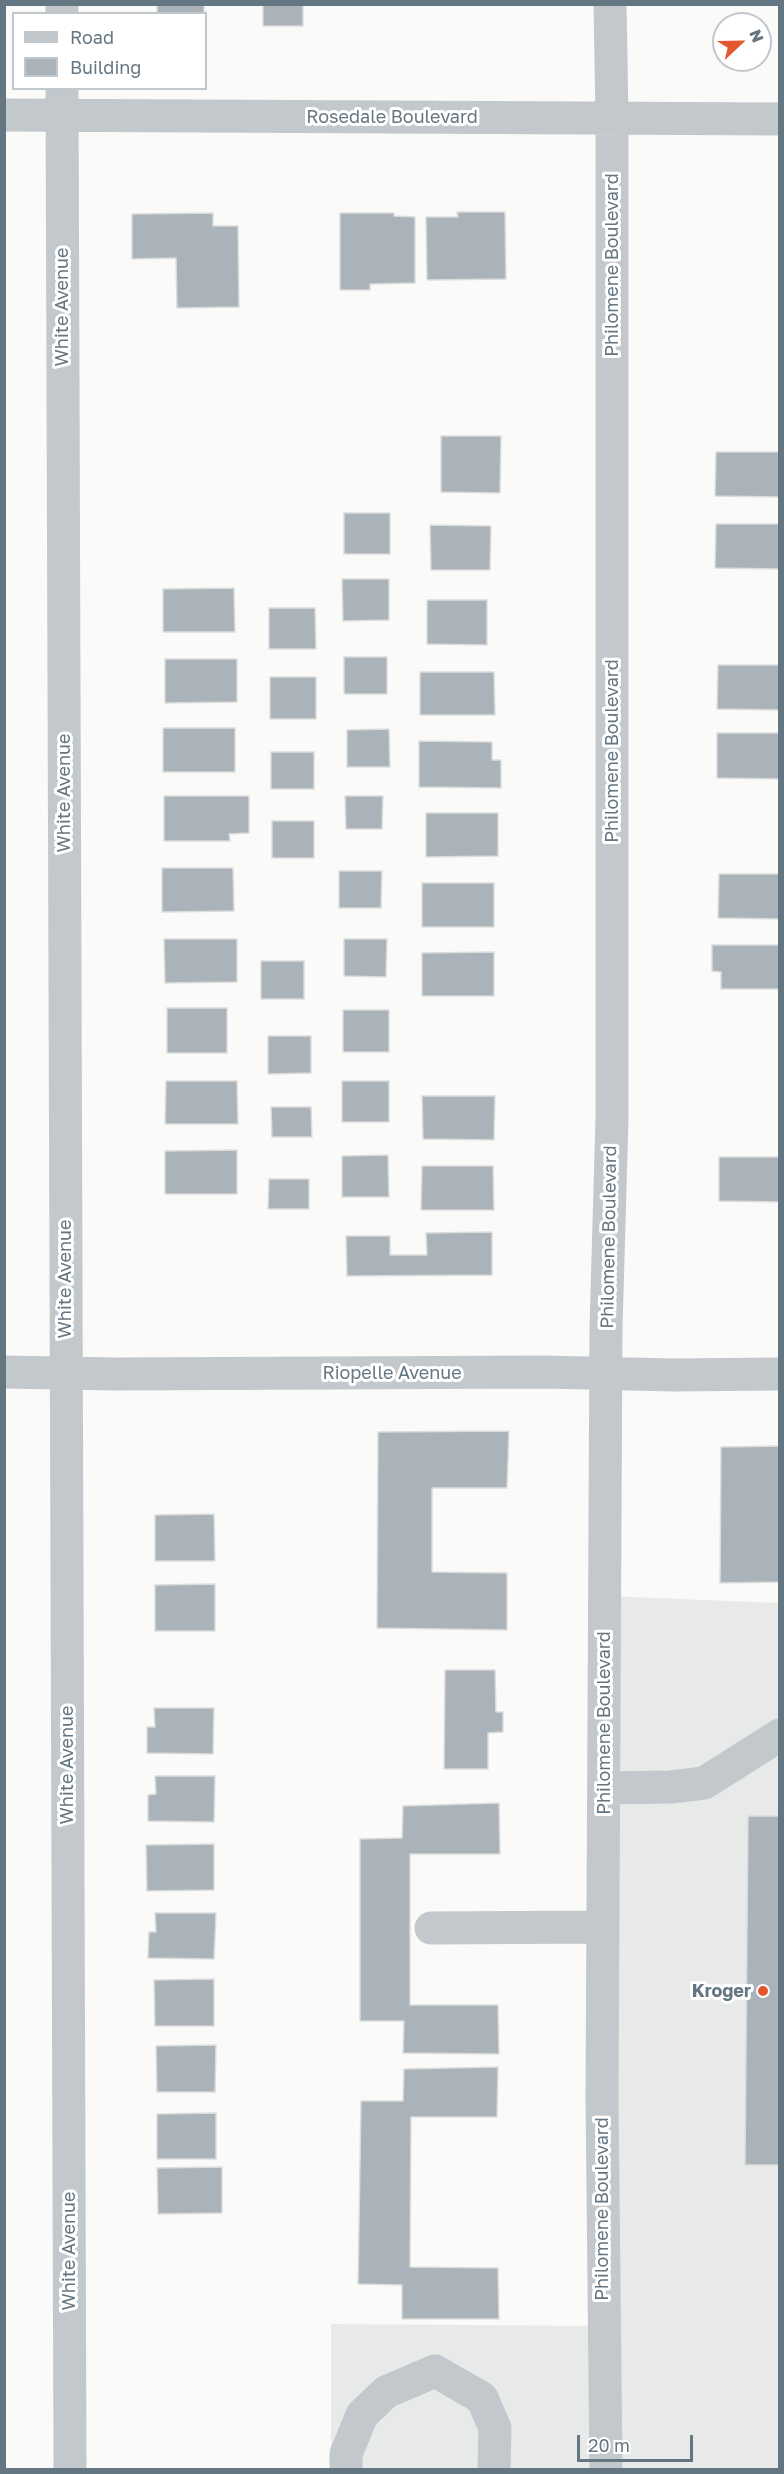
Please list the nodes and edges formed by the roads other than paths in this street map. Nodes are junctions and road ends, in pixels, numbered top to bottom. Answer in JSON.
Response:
{"nodes":[{"id":1,"x":610,"y":4,"type":"edge"},
{"id":2,"x":62,"y":102,"type":"edge"},
{"id":3,"x":4,"y":116,"type":"edge"},
{"id":4,"x":612,"y":118,"type":"junction"},
{"id":5,"x":780,"y":118,"type":"edge"},
{"id":6,"x":4,"y":1372,"type":"edge"},
{"id":7,"x":65,"y":1372,"type":"junction"},
{"id":8,"x":606,"y":1372,"type":"junction"},
{"id":9,"x":780,"y":1374,"type":"edge"},
{"id":10,"x":780,"y":1735,"type":"edge"},
{"id":11,"x":604,"y":1788,"type":"junction"},
{"id":12,"x":602,"y":1927,"type":"junction"},
{"id":13,"x":431,"y":1928,"type":"dead end"},
{"id":14,"x":70,"y":2469,"type":"edge"},
{"id":15,"x":346,"y":2469,"type":"edge"},
{"id":16,"x":494,"y":2469,"type":"edge"},
{"id":17,"x":606,"y":2469,"type":"edge"}],
"edges":[{"from":1,"to":4,"type":"street","name":"Philomene Boulevard"},
{"from":2,"to":3,"type":"street","name":"Rosedale Boulevard"},
{"from":2,"to":4,"type":"street","name":"Rosedale Boulevard"},
{"from":2,"to":7,"type":"street","name":"White Avenue"},
{"from":4,"to":5,"type":"street","name":"Rosedale Boulevard"},
{"from":4,"to":8,"type":"street","name":"Philomene Boulevard"},
{"from":6,"to":7,"type":"street","name":"Riopelle Avenue"},
{"from":7,"to":8,"type":"street","name":"Riopelle Avenue"},
{"from":7,"to":14,"type":"street","name":"White Avenue"},
{"from":8,"to":9,"type":"street","name":"Riopelle Avenue"},
{"from":8,"to":11,"type":"street","name":"Philomene Boulevard"},
{"from":10,"to":11,"type":"street"},
{"from":11,"to":12,"type":"street","name":"Philomene Boulevard"},
{"from":12,"to":13,"type":"street"},
{"from":12,"to":17,"type":"street","name":"Philomene Boulevard"},
{"from":15,"to":16,"type":"street"}]}
